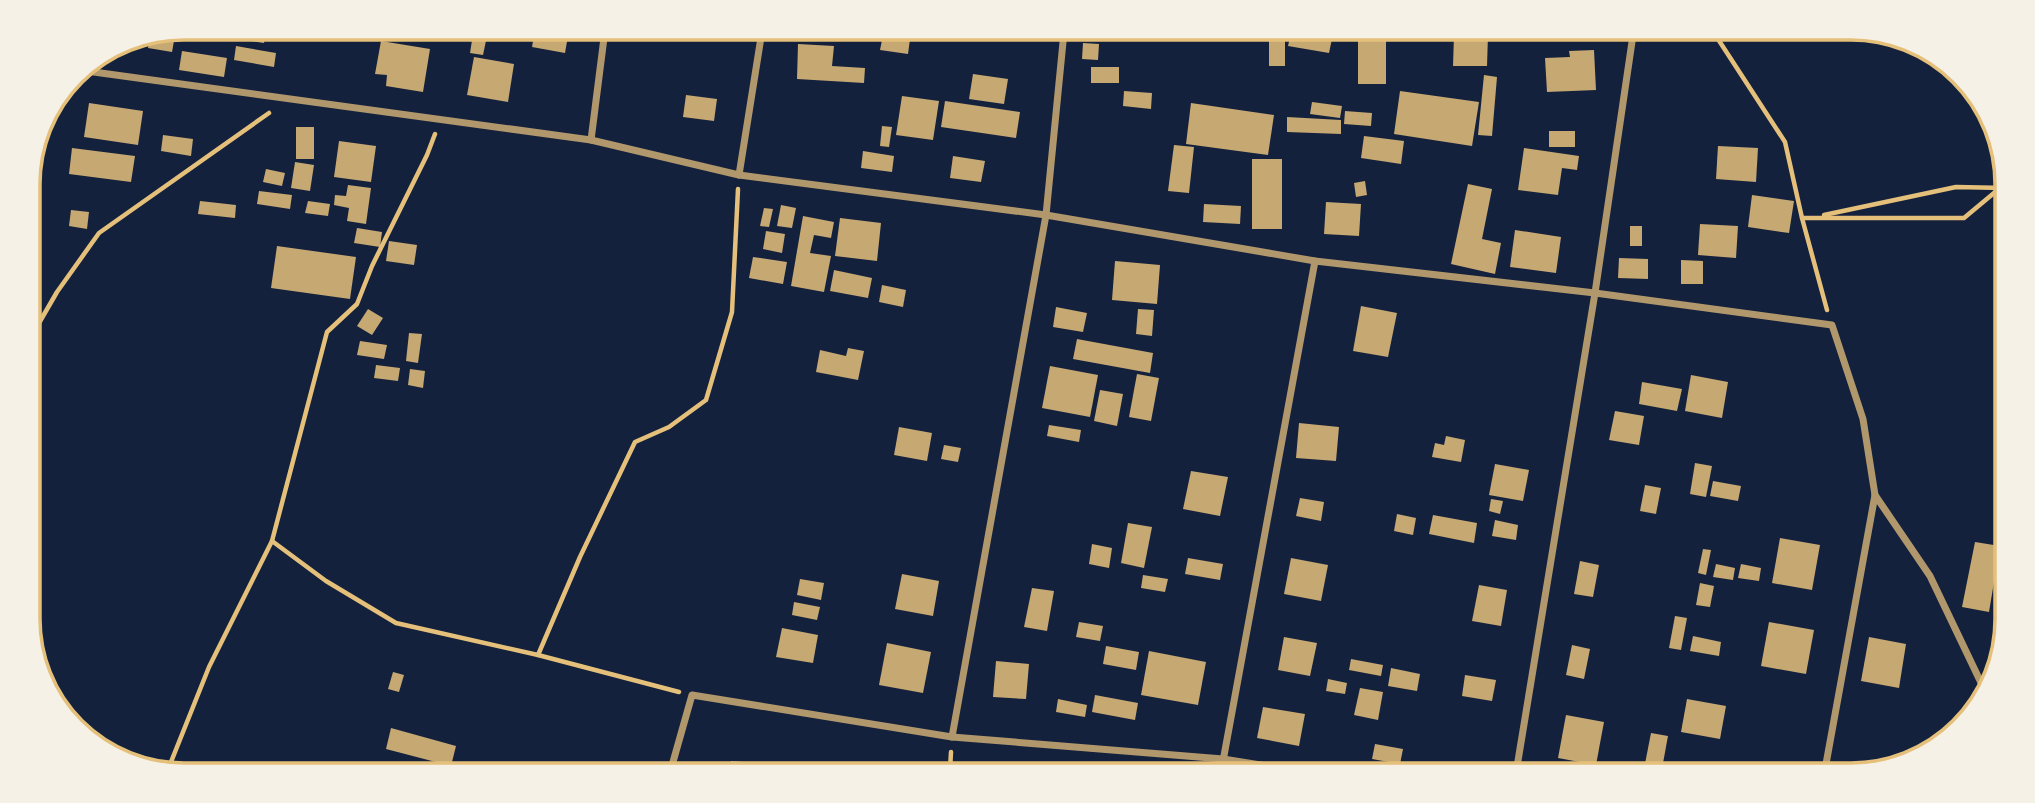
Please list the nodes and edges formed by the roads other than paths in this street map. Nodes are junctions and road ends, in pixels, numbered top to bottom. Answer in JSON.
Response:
{"nodes":[{"id":1,"x":1063,"y":40,"type":"edge"},
{"id":2,"x":1632,"y":40,"type":"edge"},
{"id":3,"x":604,"y":41,"type":"edge"},
{"id":4,"x":760,"y":41,"type":"edge"},
{"id":5,"x":94,"y":72,"type":"edge"},
{"id":6,"x":591,"y":140,"type":"junction"},
{"id":7,"x":739,"y":176,"type":"junction"},
{"id":8,"x":1046,"y":215,"type":"junction"},
{"id":9,"x":1315,"y":261,"type":"junction"},
{"id":10,"x":1595,"y":293,"type":"junction"},
{"id":11,"x":1875,"y":495,"type":"junction"},
{"id":12,"x":1980,"y":681,"type":"edge"},
{"id":13,"x":952,"y":737,"type":"junction"},
{"id":14,"x":1223,"y":758,"type":"junction"},
{"id":15,"x":1222,"y":762,"type":"edge"},
{"id":16,"x":1249,"y":762,"type":"edge"},
{"id":17,"x":1518,"y":762,"type":"edge"},
{"id":18,"x":1826,"y":762,"type":"edge"},
{"id":19,"x":673,"y":763,"type":"edge"}],
"edges":[{"from":1,"to":8,"type":"street"},
{"from":2,"to":10,"type":"street"},
{"from":3,"to":6,"type":"street"},
{"from":4,"to":7,"type":"street"},
{"from":5,"to":6,"type":"street"},
{"from":6,"to":7,"type":"street"},
{"from":7,"to":8,"type":"street"},
{"from":8,"to":9,"type":"street"},
{"from":8,"to":13,"type":"street"},
{"from":9,"to":10,"type":"street"},
{"from":9,"to":14,"type":"street"},
{"from":10,"to":11,"type":"street"},
{"from":10,"to":17,"type":"street"},
{"from":11,"to":12,"type":"street"},
{"from":11,"to":18,"type":"street"},
{"from":13,"to":14,"type":"street"},
{"from":13,"to":19,"type":"street"},
{"from":14,"to":15,"type":"street"},
{"from":14,"to":16,"type":"street"}]}
